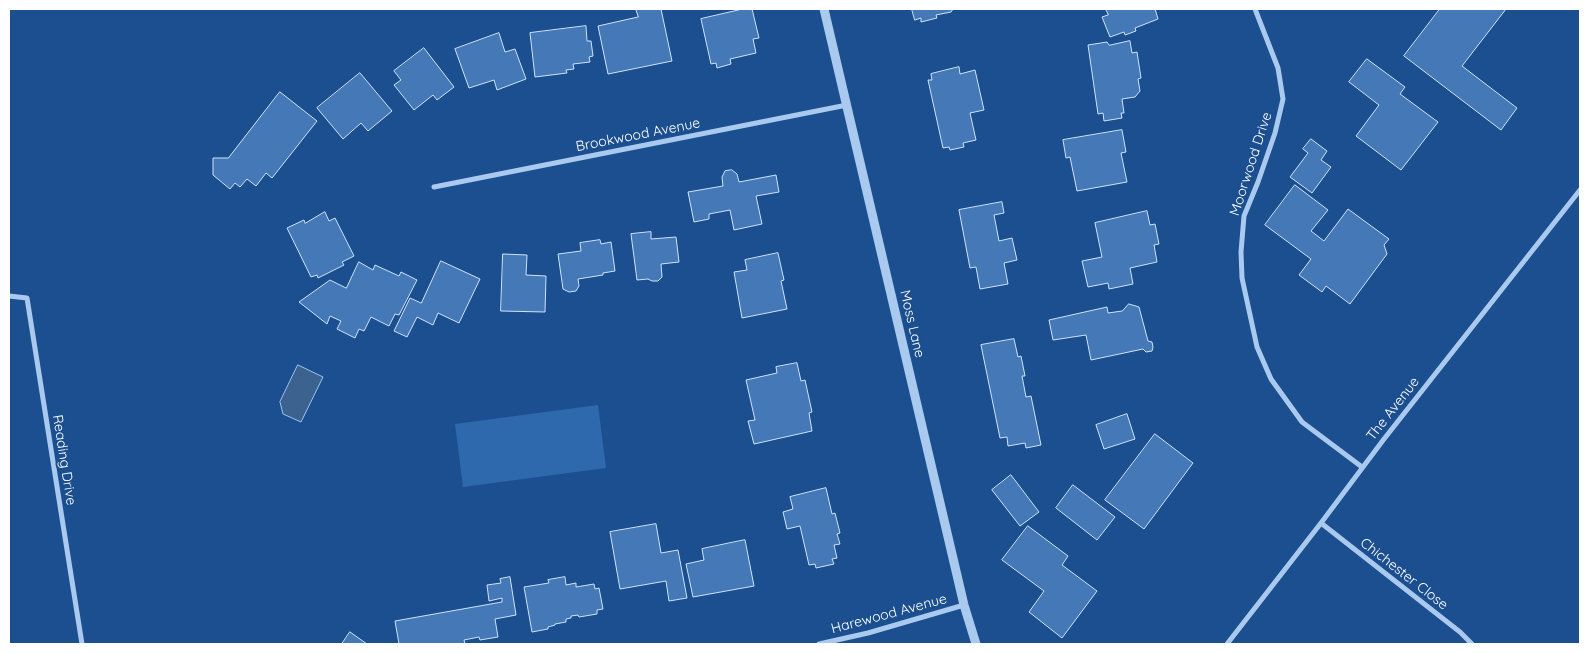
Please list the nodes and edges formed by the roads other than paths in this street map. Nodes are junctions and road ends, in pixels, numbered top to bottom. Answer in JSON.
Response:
{"nodes":[{"id":1,"x":824,"y":9,"type":"edge"},
{"id":2,"x":1255,"y":9,"type":"edge"},
{"id":3,"x":846,"y":104,"type":"junction"},
{"id":4,"x":434,"y":187,"type":"dead end"},
{"id":5,"x":1580,"y":190,"type":"edge"},
{"id":6,"x":9,"y":296,"type":"edge"},
{"id":7,"x":1362,"y":467,"type":"junction"},
{"id":8,"x":1321,"y":524,"type":"junction"},
{"id":9,"x":964,"y":605,"type":"junction"},
{"id":10,"x":82,"y":644,"type":"edge"},
{"id":11,"x":819,"y":644,"type":"edge"},
{"id":12,"x":976,"y":644,"type":"edge"},
{"id":13,"x":1227,"y":644,"type":"edge"},
{"id":14,"x":1472,"y":644,"type":"edge"}],
"edges":[{"from":1,"to":3,"type":"street","name":"Moss Lane"},
{"from":2,"to":7,"type":"street","name":"Moorwood Drive"},
{"from":3,"to":4,"type":"street","name":"Brookwood Avenue"},
{"from":3,"to":9,"type":"street","name":"Moss Lane"},
{"from":5,"to":7,"type":"street","name":"The Avenue"},
{"from":6,"to":10,"type":"street","name":"Reading Drive"},
{"from":7,"to":8,"type":"street","name":"The Avenue"},
{"from":8,"to":13,"type":"street","name":"The Avenue"},
{"from":8,"to":14,"type":"street","name":"Chichester Close"},
{"from":9,"to":11,"type":"street","name":"Harewood Avenue"},
{"from":9,"to":12,"type":"street","name":"Moss Lane"}]}
